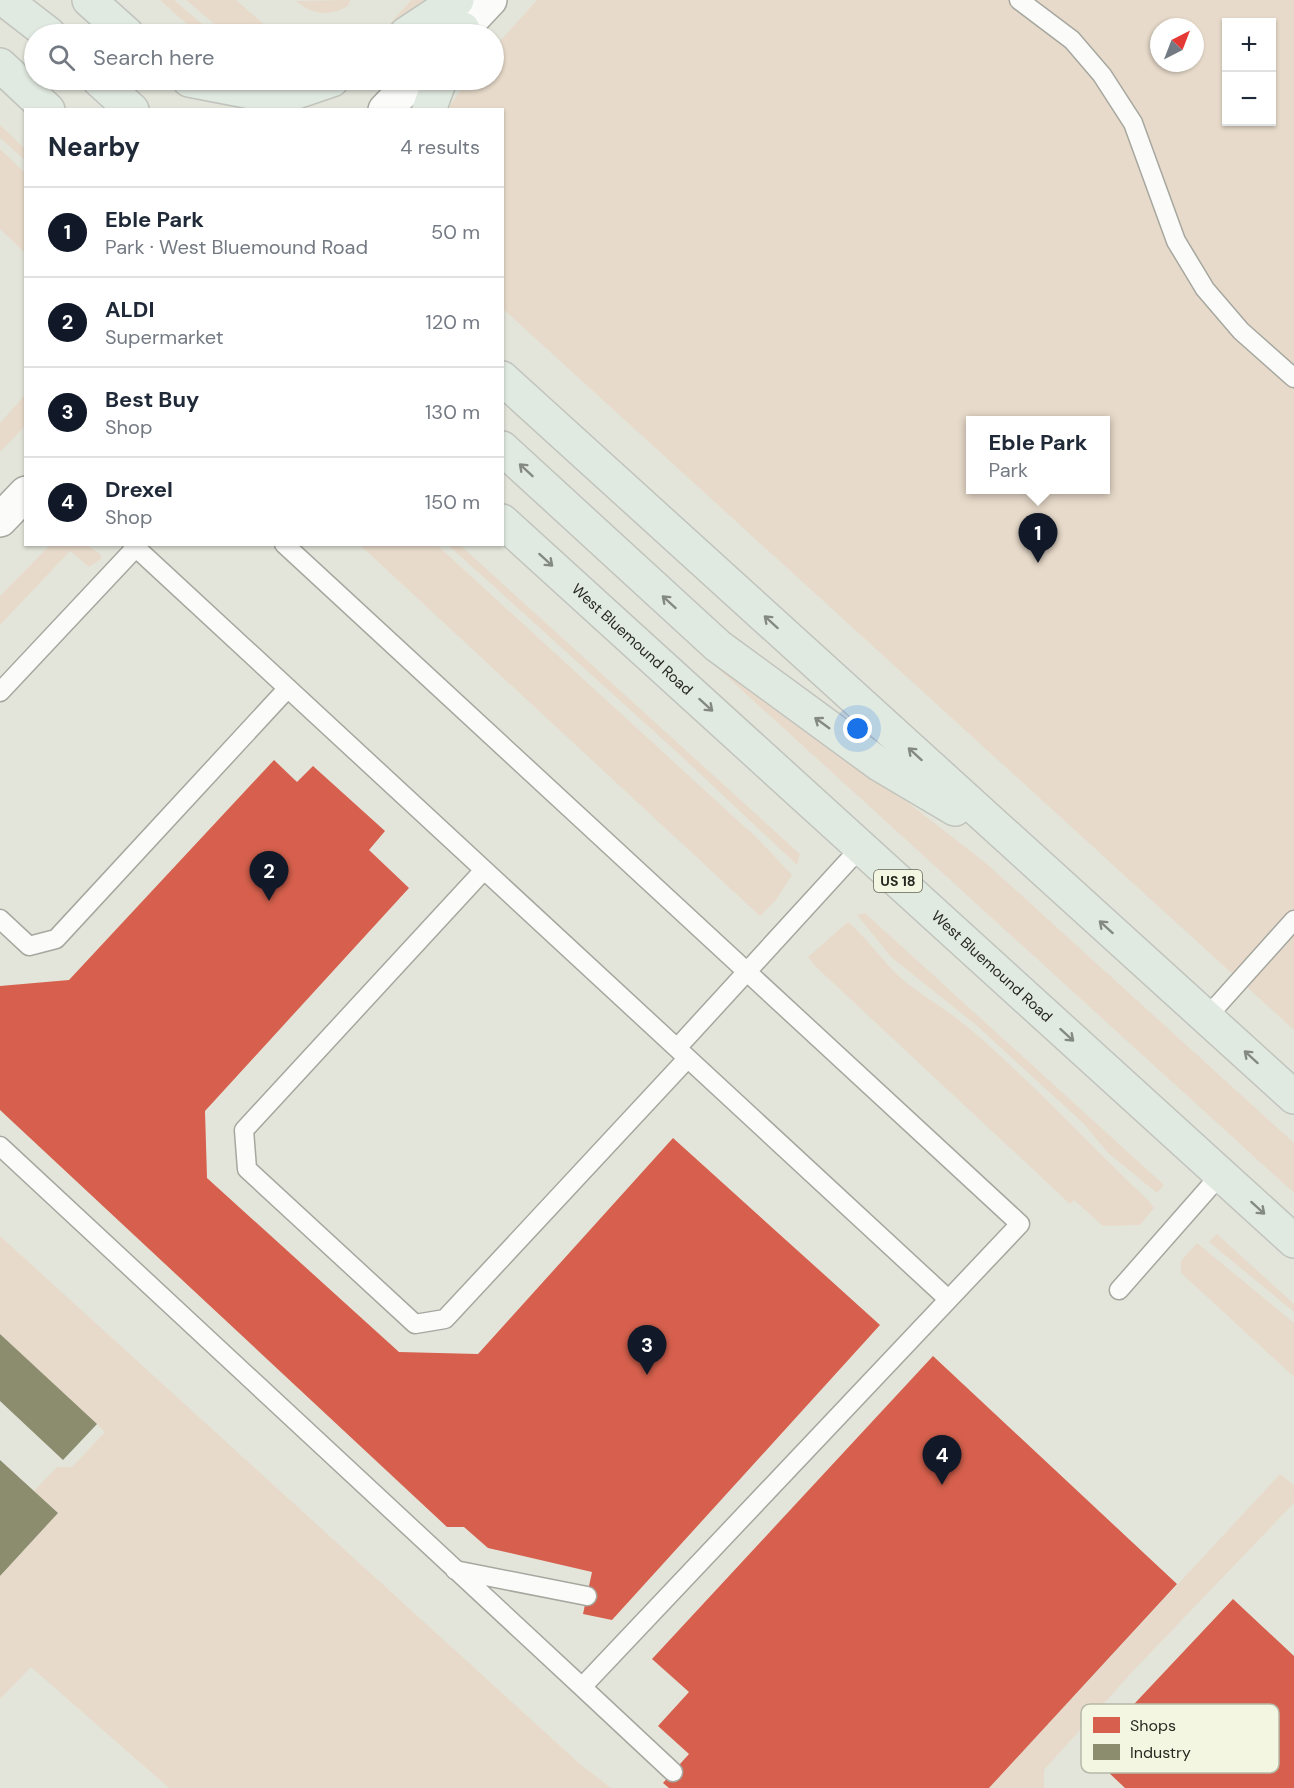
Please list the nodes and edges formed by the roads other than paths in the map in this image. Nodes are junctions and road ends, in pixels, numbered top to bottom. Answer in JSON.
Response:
{"nodes":[{"id":1,"x":5,"y":0,"type":"edge"},
{"id":2,"x":89,"y":0,"type":"edge"},
{"id":3,"x":490,"y":0,"type":"edge"},
{"id":4,"x":1019,"y":0,"type":"edge"},
{"id":5,"x":36,"y":24,"type":"edge"},
{"id":6,"x":116,"y":24,"type":"edge"},
{"id":7,"x":460,"y":24,"type":"edge"},
{"id":8,"x":0,"y":65,"type":"edge"},
{"id":9,"x":24,"y":88,"type":"edge"},
{"id":10,"x":27,"y":90,"type":"edge"},
{"id":11,"x":110,"y":90,"type":"edge"},
{"id":12,"x":187,"y":90,"type":"edge"},
{"id":13,"x":240,"y":90,"type":"edge"},
{"id":14,"x":301,"y":90,"type":"edge"},
{"id":15,"x":404,"y":90,"type":"edge"},
{"id":16,"x":436,"y":90,"type":"edge"},
{"id":17,"x":46,"y":108,"type":"edge"},
{"id":18,"x":130,"y":108,"type":"edge"},
{"id":19,"x":206,"y":108,"type":"edge"},
{"id":20,"x":387,"y":108,"type":"edge"},
{"id":21,"x":430,"y":108,"type":"edge"},
{"id":22,"x":1294,"y":378,"type":"edge"},
{"id":23,"x":504,"y":380,"type":"edge"},
{"id":24,"x":504,"y":450,"type":"edge"},
{"id":25,"x":24,"y":495,"type":"edge"},
{"id":26,"x":0,"y":520,"type":"edge"},
{"id":27,"x":504,"y":523,"type":"edge"},
{"id":28,"x":136,"y":546,"type":"edge"},
{"id":29,"x":286,"y":546,"type":"edge"},
{"id":30,"x":288,"y":688,"type":"junction"},
{"id":31,"x":0,"y":692,"type":"edge"},
{"id":32,"x":1013,"y":844,"type":"junction"},
{"id":33,"x":861,"y":847,"type":"junction"},
{"id":34,"x":484,"y":870,"type":"junction"},
{"id":35,"x":0,"y":919,"type":"edge"},
{"id":36,"x":1294,"y":920,"type":"edge"},
{"id":37,"x":748,"y":971,"type":"junction"},
{"id":38,"x":1207,"y":1017,"type":"junction"},
{"id":39,"x":682,"y":1053,"type":"junction"},
{"id":40,"x":1294,"y":1097,"type":"edge"},
{"id":41,"x":0,"y":1146,"type":"edge"},
{"id":42,"x":1221,"y":1174,"type":"junction"},
{"id":43,"x":1294,"y":1241,"type":"edge"},
{"id":44,"x":1119,"y":1290,"type":"dead end"},
{"id":45,"x":948,"y":1299,"type":"junction"},
{"id":46,"x":455,"y":1570,"type":"junction"},
{"id":47,"x":587,"y":1596,"type":"dead end"},
{"id":48,"x":582,"y":1687,"type":"junction"},
{"id":49,"x":673,"y":1772,"type":"dead end"}],
"edges":[{"from":1,"to":5,"type":"main road"},
{"from":2,"to":6,"type":"main road"},
{"from":3,"to":7,"type":"street"},
{"from":4,"to":22,"type":"lane"},
{"from":8,"to":9,"type":"main road"},
{"from":10,"to":17,"type":"main road"},
{"from":11,"to":18,"type":"main road"},
{"from":12,"to":19,"type":"main road"},
{"from":13,"to":14,"type":"main road"},
{"from":15,"to":20,"type":"street"},
{"from":16,"to":21,"type":"main road"},
{"from":32,"to":23,"type":"main road","one_way":true},
{"from":32,"to":24,"type":"main road","one_way":true},
{"from":25,"to":26,"type":"street"},
{"from":27,"to":33,"type":"main road","name":"West Bluemound Road","number":"US 18","one_way":true},
{"from":28,"to":30,"type":"lane"},
{"from":28,"to":31,"type":"lane"},
{"from":29,"to":37,"type":"lane"},
{"from":30,"to":34,"type":"lane"},
{"from":30,"to":35,"type":"lane"},
{"from":38,"to":32,"type":"main road","one_way":true},
{"from":33,"to":37,"type":"lane"},
{"from":33,"to":42,"type":"main road","name":"West Bluemound Road","number":"US 18","one_way":true},
{"from":34,"to":39,"type":"lane"},
{"from":34,"to":39,"type":"lane"},
{"from":36,"to":38,"type":"lane"},
{"from":37,"to":39,"type":"lane"},
{"from":37,"to":45,"type":"lane"},
{"from":40,"to":38,"type":"main road","one_way":true},
{"from":39,"to":45,"type":"lane"},
{"from":41,"to":46,"type":"lane"},
{"from":42,"to":43,"type":"main road","name":"West Bluemound Road","number":"US 18","one_way":true},
{"from":42,"to":44,"type":"lane"},
{"from":45,"to":48,"type":"lane"},
{"from":46,"to":47,"type":"lane"},
{"from":46,"to":48,"type":"lane"},
{"from":48,"to":49,"type":"lane"}]}
